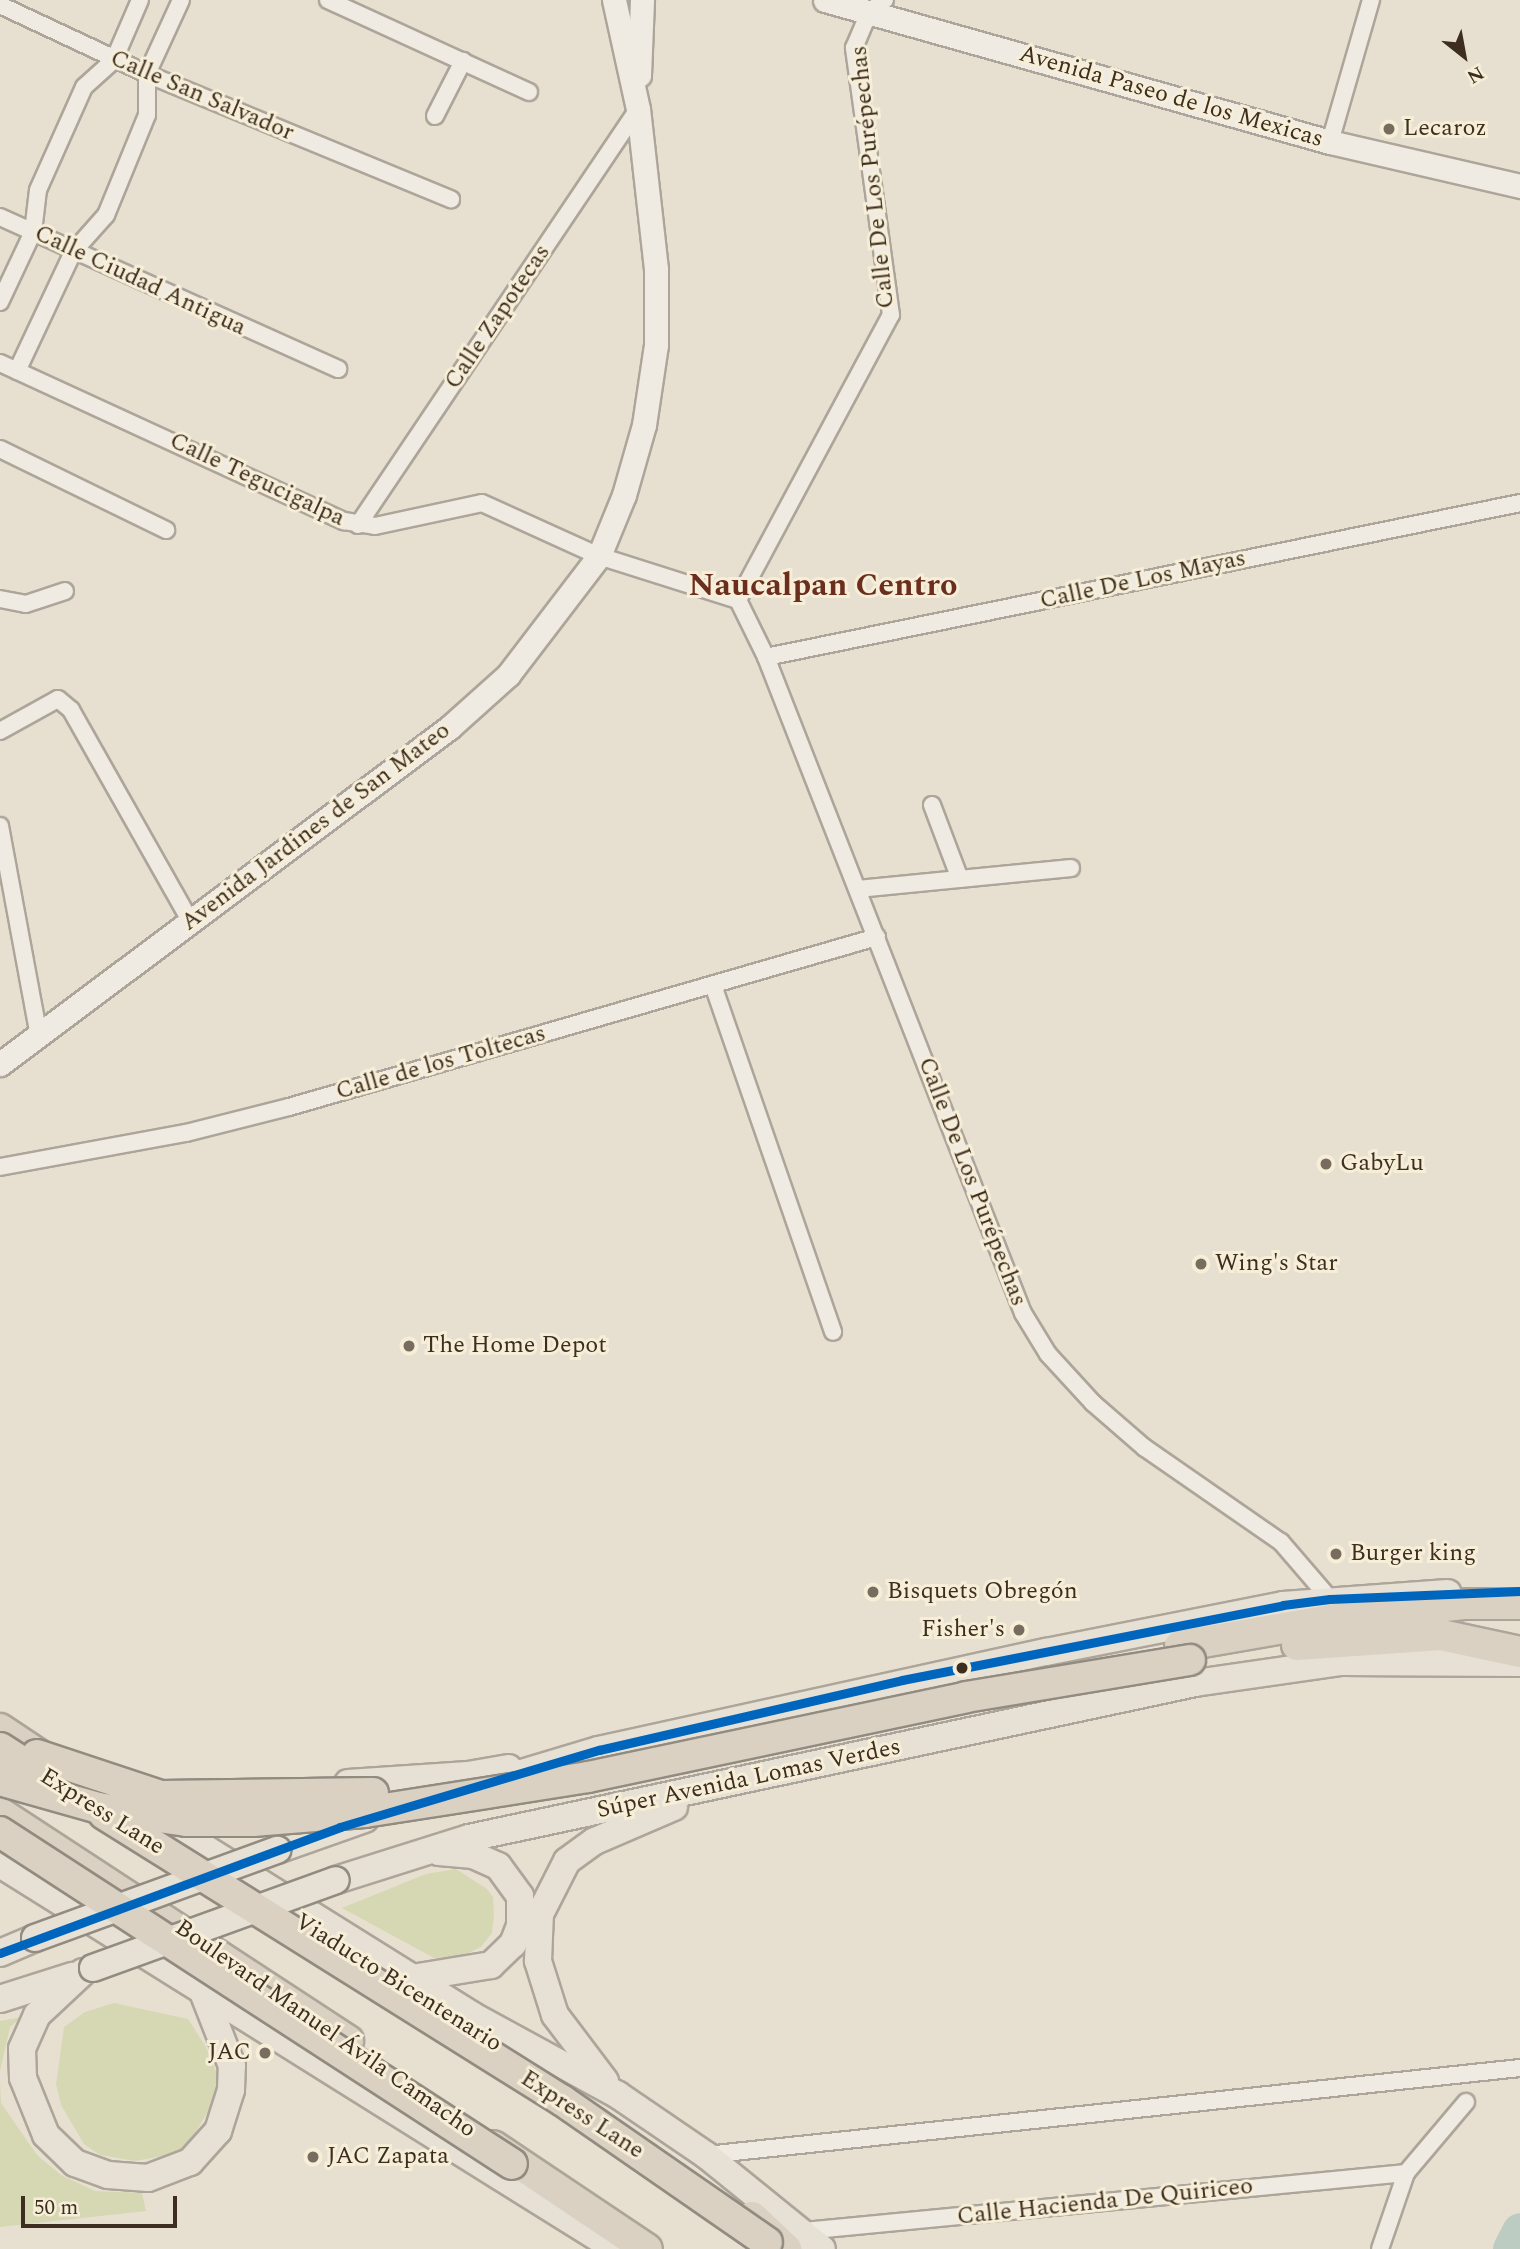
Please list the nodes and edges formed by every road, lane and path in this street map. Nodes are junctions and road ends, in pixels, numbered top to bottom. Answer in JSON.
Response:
{"nodes":[{"id":1,"x":140,"y":0,"type":"edge"},
{"id":2,"x":181,"y":0,"type":"edge"},
{"id":3,"x":328,"y":0,"type":"edge"},
{"id":4,"x":614,"y":0,"type":"edge"},
{"id":5,"x":642,"y":0,"type":"edge"},
{"id":6,"x":825,"y":0,"type":"edge"},
{"id":7,"x":1371,"y":0,"type":"edge"},
{"id":8,"x":0,"y":5,"type":"edge"},
{"id":9,"x":877,"y":6,"type":"edge"},
{"id":10,"x":114,"y":60,"type":"junction"},
{"id":11,"x":463,"y":61,"type":"junction"},
{"id":12,"x":147,"y":74,"type":"junction"},
{"id":13,"x":529,"y":92,"type":"dead end"},
{"id":14,"x":638,"y":109,"type":"junction"},
{"id":15,"x":435,"y":116,"type":"dead end"},
{"id":16,"x":1330,"y":142,"type":"junction"},
{"id":17,"x":1520,"y":187,"type":"edge"},
{"id":18,"x":452,"y":198,"type":"dead end"},
{"id":19,"x":0,"y":217,"type":"edge"},
{"id":20,"x":33,"y":232,"type":"junction"},
{"id":21,"x":73,"y":252,"type":"junction"},
{"id":22,"x":0,"y":302,"type":"edge"},
{"id":23,"x":0,"y":363,"type":"edge"},
{"id":24,"x":338,"y":369,"type":"dead end"},
{"id":25,"x":16,"y":370,"type":"junction"},
{"id":26,"x":0,"y":449,"type":"edge"},
{"id":27,"x":1520,"y":502,"type":"edge"},
{"id":28,"x":358,"y":525,"type":"junction"},
{"id":29,"x":166,"y":530,"type":"dead end"},
{"id":30,"x":599,"y":556,"type":"junction"},
{"id":31,"x":65,"y":591,"type":"dead end"},
{"id":32,"x":0,"y":598,"type":"edge"},
{"id":33,"x":738,"y":600,"type":"junction"},
{"id":34,"x":766,"y":657,"type":"junction"},
{"id":35,"x":0,"y":732,"type":"edge"},
{"id":36,"x":932,"y":805,"type":"dead end"},
{"id":37,"x":0,"y":827,"type":"edge"},
{"id":38,"x":1071,"y":868,"type":"dead end"},
{"id":39,"x":960,"y":879,"type":"junction"},
{"id":40,"x":858,"y":889,"type":"junction"},
{"id":41,"x":191,"y":922,"type":"junction"},
{"id":42,"x":877,"y":937,"type":"junction"},
{"id":43,"x":713,"y":985,"type":"junction"},
{"id":44,"x":39,"y":1035,"type":"junction"},
{"id":45,"x":0,"y":1064,"type":"edge"},
{"id":46,"x":0,"y":1167,"type":"edge"},
{"id":47,"x":833,"y":1332,"type":"dead end"},
{"id":48,"x":1520,"y":1591,"type":"edge"},
{"id":49,"x":1330,"y":1599,"type":"junction"},
{"id":50,"x":1520,"y":1604,"type":"edge"},
{"id":51,"x":1520,"y":1652,"type":"edge"},
{"id":52,"x":1185,"y":1653,"type":"junction"},
{"id":53,"x":1520,"y":1663,"type":"edge"},
{"id":54,"x":0,"y":1717,"type":"edge"},
{"id":55,"x":0,"y":1729,"type":"edge"},
{"id":56,"x":0,"y":1748,"type":"edge"},
{"id":57,"x":599,"y":1750,"type":"junction"},
{"id":58,"x":47,"y":1755,"type":"junction"},
{"id":59,"x":0,"y":1759,"type":"edge"},
{"id":60,"x":0,"y":1780,"type":"edge"},
{"id":61,"x":729,"y":1783,"type":"junction"},
{"id":62,"x":0,"y":1813,"type":"edge"},
{"id":63,"x":0,"y":1832,"type":"edge"},
{"id":64,"x":419,"y":1852,"type":"junction"},
{"id":65,"x":0,"y":1864,"type":"edge"},
{"id":66,"x":0,"y":1953,"type":"edge"},
{"id":67,"x":88,"y":1970,"type":"junction"},
{"id":68,"x":412,"y":1978,"type":"junction"},
{"id":69,"x":202,"y":1992,"type":"junction"},
{"id":70,"x":0,"y":1999,"type":"edge"},
{"id":71,"x":1520,"y":2068,"type":"edge"},
{"id":72,"x":618,"y":2095,"type":"junction"},
{"id":73,"x":1466,"y":2102,"type":"dead end"},
{"id":74,"x":706,"y":2155,"type":"junction"},
{"id":75,"x":1406,"y":2173,"type":"junction"},
{"id":76,"x":784,"y":2244,"type":"edge"},
{"id":77,"x":616,"y":2249,"type":"edge"},
{"id":78,"x":647,"y":2249,"type":"edge"},
{"id":79,"x":1380,"y":2249,"type":"edge"}],
"edges":[{"from":1,"to":10,"type":"street"},
{"from":2,"to":12,"type":"street"},
{"from":3,"to":11,"type":"street"},
{"from":4,"to":14,"type":"main road"},
{"from":5,"to":14,"type":"main road"},
{"from":6,"to":9,"type":"main road","name":"Avenida Paseo de los Mexicas"},
{"from":7,"to":16,"type":"street"},
{"from":8,"to":10,"type":"street","name":"Calle San Salvador"},
{"from":9,"to":16,"type":"main road","name":"Avenida Paseo de los Mexicas"},
{"from":9,"to":33,"type":"street","name":"Calle De Los Purépechas"},
{"from":10,"to":12,"type":"street","name":"Calle San Salvador"},
{"from":10,"to":20,"type":"street"},
{"from":11,"to":13,"type":"street"},
{"from":11,"to":15,"type":"street"},
{"from":12,"to":18,"type":"street","name":"Calle San Salvador"},
{"from":12,"to":21,"type":"street"},
{"from":14,"to":28,"type":"street","name":"Calle Zapotecas"},
{"from":14,"to":30,"type":"main road","name":"Avenida Jardines de San Mateo"},
{"from":16,"to":17,"type":"main road","name":"Avenida Paseo de los Mexicas"},
{"from":19,"to":20,"type":"street","name":"Calle Ciudad Antigua"},
{"from":20,"to":21,"type":"street","name":"Calle Ciudad Antigua"},
{"from":20,"to":22,"type":"street"},
{"from":21,"to":24,"type":"street","name":"Calle Ciudad Antigua"},
{"from":21,"to":25,"type":"street"},
{"from":23,"to":25,"type":"street","name":"Calle Tegucigalpa"},
{"from":25,"to":28,"type":"street","name":"Calle Tegucigalpa"},
{"from":26,"to":29,"type":"street"},
{"from":27,"to":34,"type":"street","name":"Calle De Los Mayas"},
{"from":28,"to":30,"type":"street","name":"Calle Tegucigalpa"},
{"from":30,"to":33,"type":"street","name":"Calle Tegucigalpa"},
{"from":30,"to":41,"type":"main road","name":"Avenida Jardines de San Mateo"},
{"from":31,"to":32,"type":"street"},
{"from":33,"to":34,"type":"street","name":"Calle De Los Purépechas"},
{"from":34,"to":40,"type":"street","name":"Calle De Los Purépechas"},
{"from":35,"to":41,"type":"street"},
{"from":36,"to":39,"type":"street"},
{"from":37,"to":44,"type":"street"},
{"from":38,"to":39,"type":"street"},
{"from":39,"to":40,"type":"street"},
{"from":40,"to":42,"type":"street","name":"Calle De Los Purépechas"},
{"from":41,"to":44,"type":"main road","name":"Avenida Jardines de San Mateo"},
{"from":42,"to":43,"type":"street","name":"Calle de los Toltecas"},
{"from":42,"to":49,"type":"street","name":"Calle De Los Purépechas"},
{"from":43,"to":46,"type":"street","name":"Calle de los Toltecas"},
{"from":43,"to":47,"type":"street"},
{"from":44,"to":45,"type":"main road","name":"Avenida Jardines de San Mateo"},
{"from":48,"to":49,"type":"main road"},
{"from":49,"to":57,"type":"main road"},
{"from":50,"to":52,"type":"highway"},
{"from":51,"to":52,"type":"highway"},
{"from":52,"to":58,"type":"highway","bridge":true},
{"from":52,"to":60,"type":"highway","bridge":true},
{"from":53,"to":61,"type":"main road","name":"Súper Avenida Lomas Verdes"},
{"from":54,"to":58,"type":"main road"},
{"from":55,"to":58,"type":"highway","name":"Viaducto Bicentenario"},
{"from":56,"to":76,"type":"highway","name":"Express Lane","bridge":true},
{"from":57,"to":58,"type":"main road"},
{"from":57,"to":66,"type":"main road","bridge":true},
{"from":58,"to":68,"type":"main road"},
{"from":58,"to":76,"type":"highway","name":"Viaducto Bicentenario","bridge":true},
{"from":59,"to":76,"type":"highway","name":"Boulevard Manuel Ávila Camacho"},
{"from":61,"to":64,"type":"main road","name":"Súper Avenida Lomas Verdes"},
{"from":61,"to":72,"type":"main road"},
{"from":62,"to":78,"type":"highway","name":"Boulevard Manuel Ávila Camacho"},
{"from":63,"to":77,"type":"highway","bridge":true},
{"from":64,"to":67,"type":"main road","name":"Súper Avenida Lomas Verdes","bridge":true},
{"from":64,"to":68,"type":"main road"},
{"from":65,"to":69,"type":"main road","name":"Boulevard Manuel Ávila Camacho"},
{"from":67,"to":69,"type":"main road"},
{"from":67,"to":70,"type":"main road","name":"Súper Avenida Lomas Verdes"},
{"from":68,"to":72,"type":"main road"},
{"from":69,"to":77,"type":"main road","name":"Boulevard Manuel Ávila Camacho"},
{"from":71,"to":74,"type":"street"},
{"from":72,"to":74,"type":"main road"},
{"from":73,"to":75,"type":"street"},
{"from":74,"to":76,"type":"main road"},
{"from":75,"to":76,"type":"street","name":"Calle Hacienda De Quiriceo"},
{"from":75,"to":79,"type":"street"}]}
